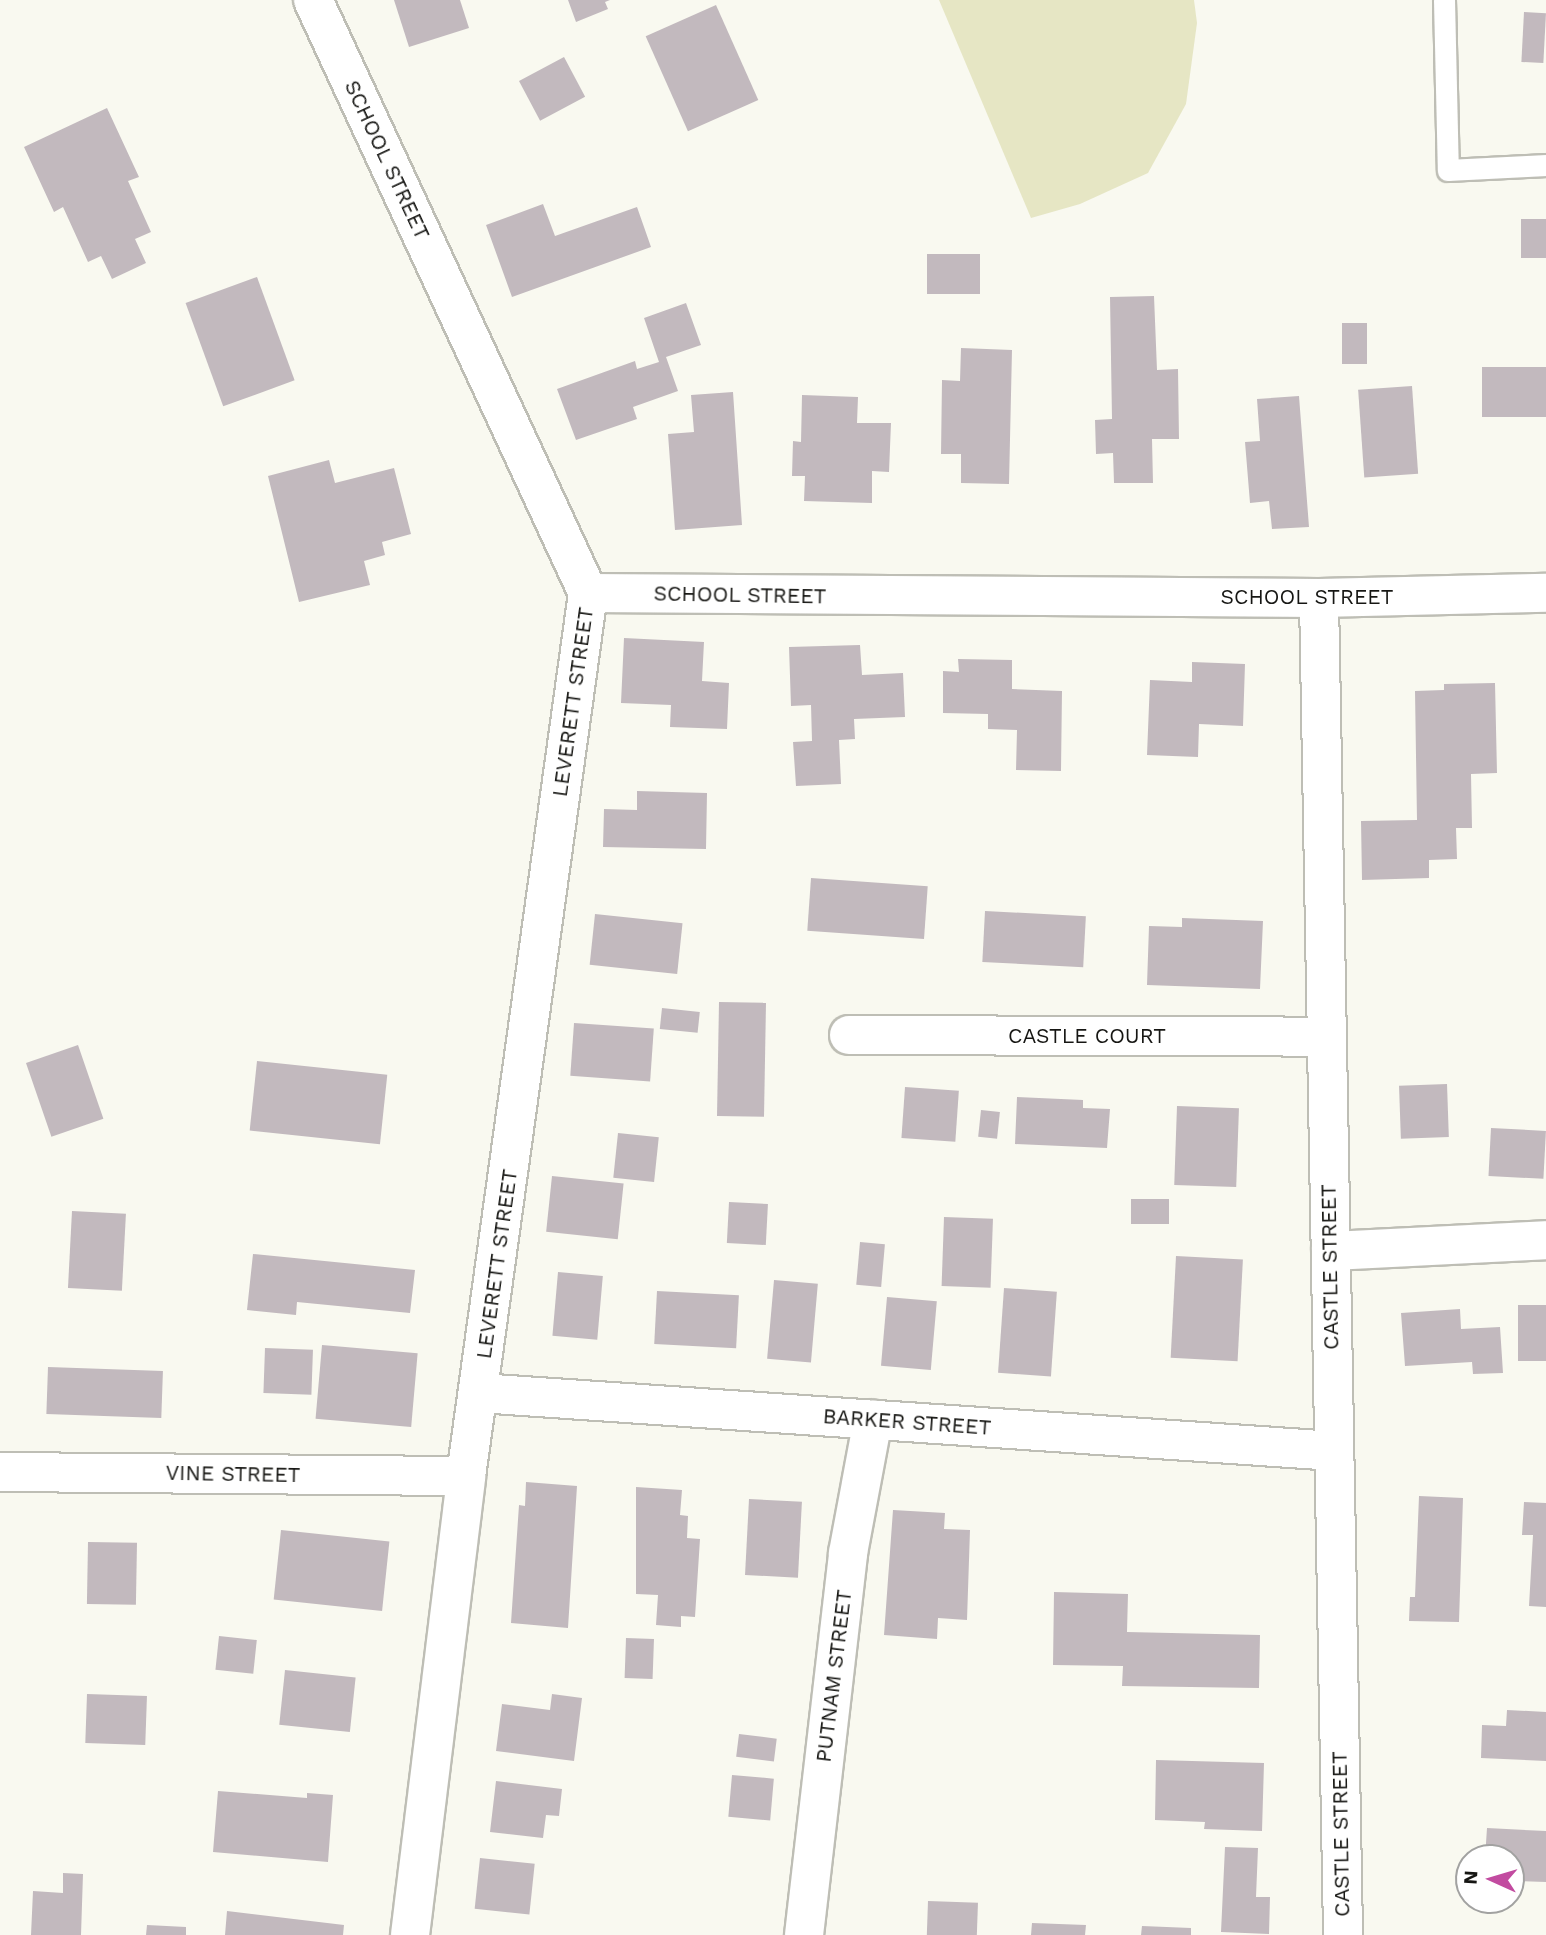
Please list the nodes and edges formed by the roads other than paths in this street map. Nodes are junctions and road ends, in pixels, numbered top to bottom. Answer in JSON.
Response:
{"nodes":[{"id":1,"x":313,"y":0,"type":"edge"},
{"id":2,"x":1444,"y":0,"type":"edge"},
{"id":3,"x":1546,"y":165,"type":"edge"},
{"id":4,"x":588,"y":593,"type":"junction"},
{"id":5,"x":1546,"y":593,"type":"edge"},
{"id":6,"x":1319,"y":598,"type":"junction"},
{"id":7,"x":849,"y":1035,"type":"dead end"},
{"id":8,"x":1325,"y":1037,"type":"junction"},
{"id":9,"x":1546,"y":1240,"type":"edge"},
{"id":10,"x":1331,"y":1251,"type":"junction"},
{"id":11,"x":479,"y":1393,"type":"junction"},
{"id":12,"x":873,"y":1419,"type":"junction"},
{"id":13,"x":1334,"y":1451,"type":"junction"},
{"id":14,"x":0,"y":1472,"type":"edge"},
{"id":15,"x":466,"y":1476,"type":"junction"},
{"id":16,"x":410,"y":1935,"type":"edge"},
{"id":17,"x":804,"y":1935,"type":"edge"},
{"id":18,"x":1343,"y":1935,"type":"edge"}],
"edges":[{"from":1,"to":4,"type":"street","name":"SCHOOL STREET"},
{"from":2,"to":3,"type":"lane"},
{"from":4,"to":6,"type":"street","name":"SCHOOL STREET"},
{"from":4,"to":11,"type":"street","name":"LEVERETT STREET"},
{"from":5,"to":6,"type":"street","name":"SCHOOL STREET"},
{"from":6,"to":8,"type":"street","name":"CASTLE STREET"},
{"from":7,"to":8,"type":"street","name":"CASTLE COURT"},
{"from":8,"to":10,"type":"street","name":"CASTLE STREET"},
{"from":9,"to":10,"type":"street"},
{"from":10,"to":13,"type":"street","name":"CASTLE STREET"},
{"from":11,"to":12,"type":"street","name":"BARKER STREET"},
{"from":11,"to":15,"type":"street","name":"LEVERETT STREET"},
{"from":12,"to":13,"type":"street","name":"BARKER STREET"},
{"from":12,"to":17,"type":"street","name":"PUTNAM STREET"},
{"from":13,"to":18,"type":"street","name":"CASTLE STREET"},
{"from":14,"to":15,"type":"street","name":"VINE STREET"},
{"from":15,"to":16,"type":"street","name":"LEVERETT STREET"}]}
